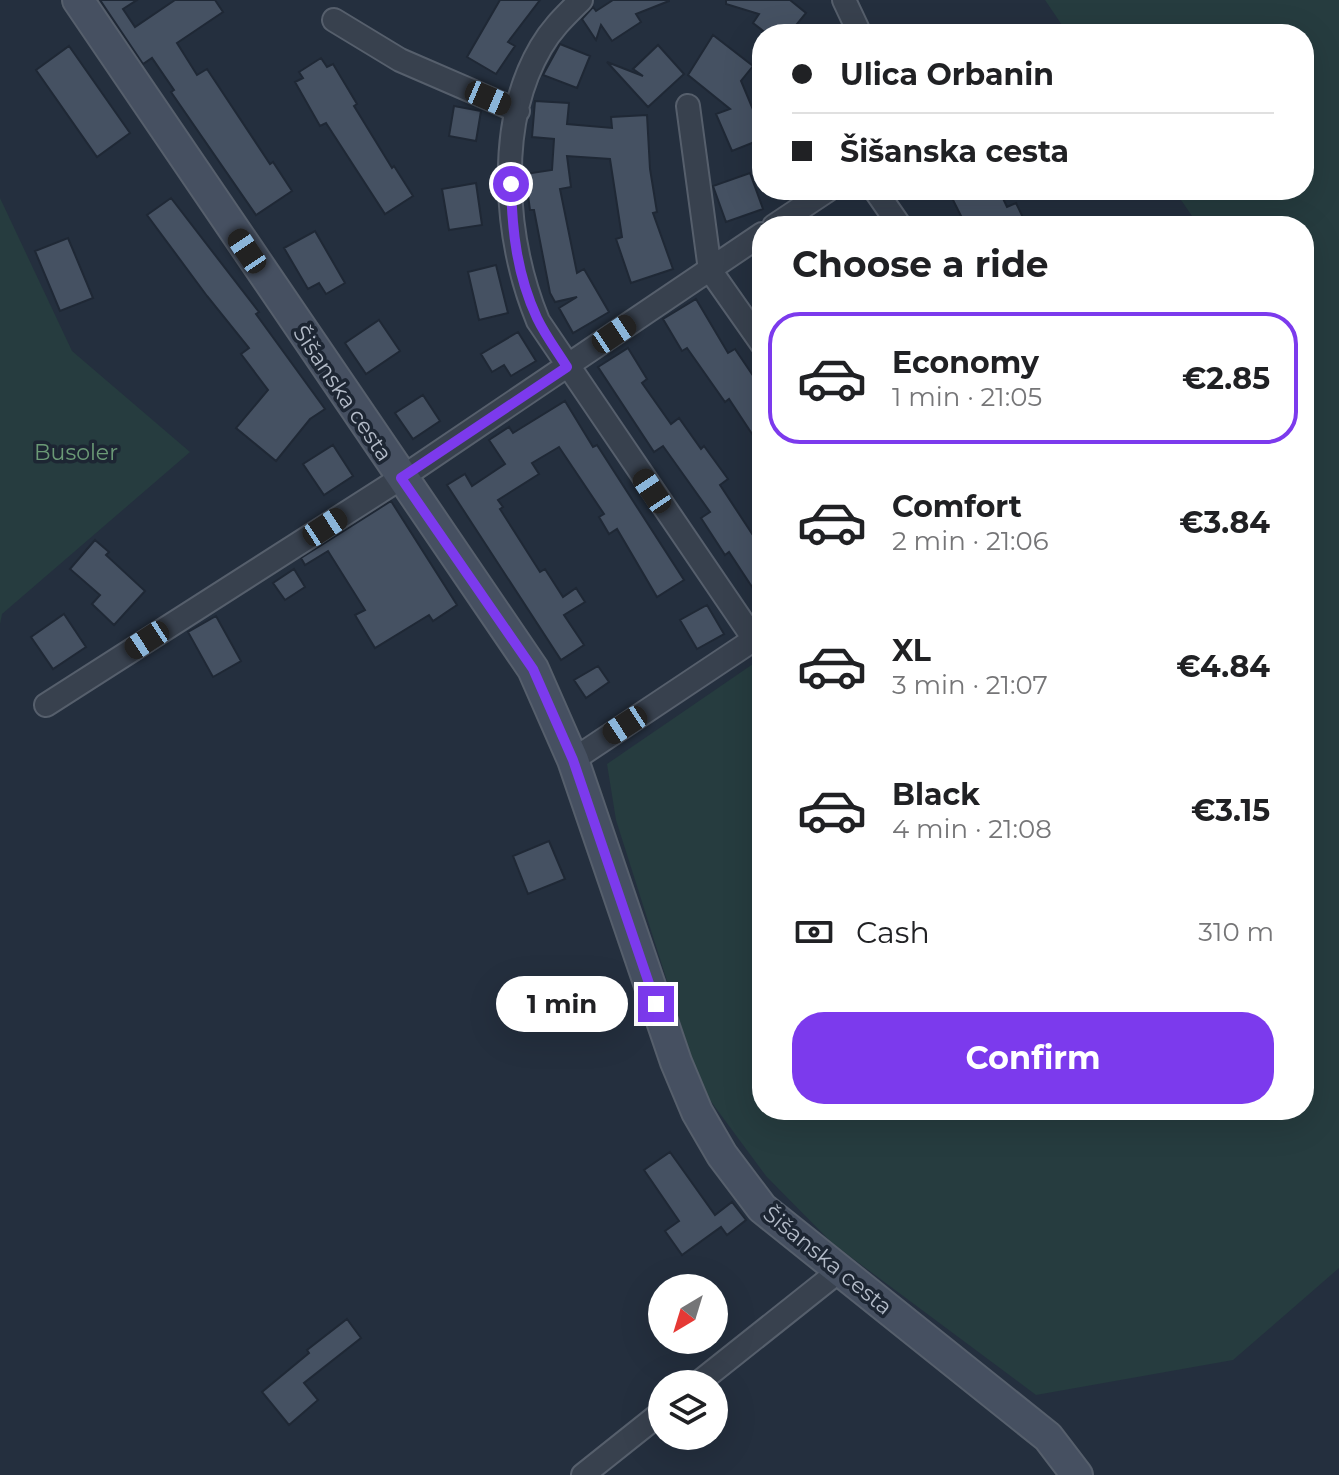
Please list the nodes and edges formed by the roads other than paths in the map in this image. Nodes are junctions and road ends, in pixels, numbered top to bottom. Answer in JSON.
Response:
{"nodes":[{"id":1,"x":78,"y":0,"type":"edge"},
{"id":2,"x":581,"y":0,"type":"edge"},
{"id":3,"x":844,"y":0,"type":"edge"},
{"id":4,"x":334,"y":20,"type":"dead end"},
{"id":5,"x":855,"y":24,"type":"edge"},
{"id":6,"x":688,"y":106,"type":"dead end"},
{"id":7,"x":518,"y":111,"type":"junction"},
{"id":8,"x":813,"y":200,"type":"edge"},
{"id":9,"x":789,"y":216,"type":"edge"},
{"id":10,"x":752,"y":241,"type":"edge"},
{"id":11,"x":710,"y":270,"type":"junction"},
{"id":12,"x":752,"y":330,"type":"edge"},
{"id":13,"x":567,"y":367,"type":"junction"},
{"id":14,"x":401,"y":478,"type":"junction"},
{"id":15,"x":752,"y":629,"type":"edge"},
{"id":16,"x":752,"y":641,"type":"edge"},
{"id":17,"x":46,"y":705,"type":"dead end"},
{"id":18,"x":573,"y":760,"type":"junction"},
{"id":19,"x":839,"y":1271,"type":"junction"},
{"id":20,"x":715,"y":1370,"type":"edge"},
{"id":21,"x":648,"y":1423,"type":"edge"},
{"id":22,"x":583,"y":1475,"type":"edge"},
{"id":23,"x":1077,"y":1475,"type":"edge"}],
"edges":[{"from":1,"to":14,"type":"main road","name":"Šišanska cesta"},
{"from":2,"to":7,"type":"street"},
{"from":3,"to":5,"type":"street"},
{"from":4,"to":7,"type":"street"},
{"from":6,"to":11,"type":"street"},
{"from":7,"to":13,"type":"street"},
{"from":8,"to":9,"type":"street"},
{"from":10,"to":11,"type":"street"},
{"from":11,"to":12,"type":"street"},
{"from":11,"to":13,"type":"street"},
{"from":13,"to":14,"type":"street"},
{"from":13,"to":15,"type":"street"},
{"from":14,"to":17,"type":"street"},
{"from":14,"to":18,"type":"main road","name":"Šišanska cesta"},
{"from":16,"to":18,"type":"street"},
{"from":18,"to":19,"type":"main road","name":"Šišanska cesta"},
{"from":19,"to":20,"type":"street"},
{"from":19,"to":23,"type":"main road","name":"Šišanska cesta"},
{"from":21,"to":22,"type":"street"}]}
